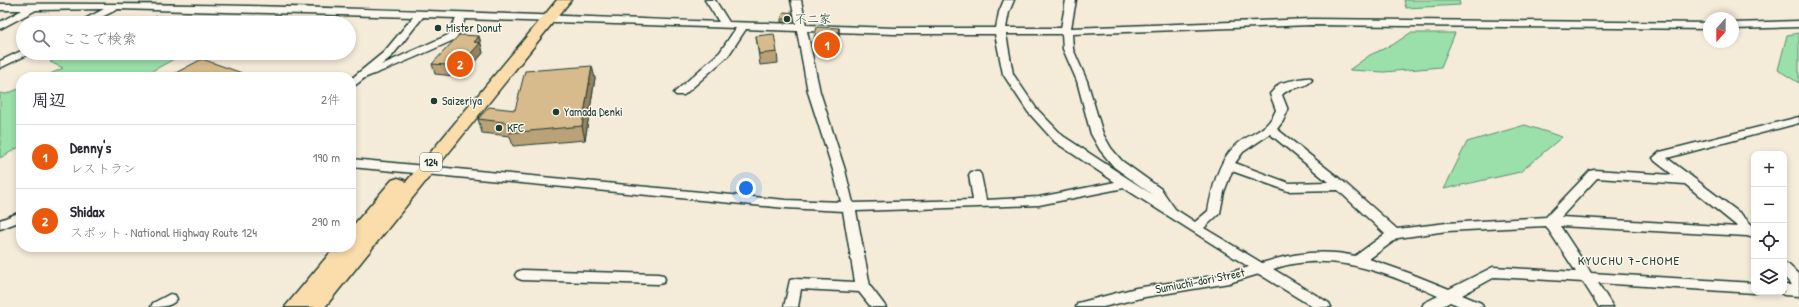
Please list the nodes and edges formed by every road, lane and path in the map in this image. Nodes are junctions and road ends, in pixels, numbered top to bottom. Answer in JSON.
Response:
{"nodes":[{"id":1,"x":47,"y":0,"type":"edge"},
{"id":2,"x":127,"y":0,"type":"edge"},
{"id":3,"x":550,"y":0,"type":"edge"},
{"id":4,"x":564,"y":0,"type":"edge"},
{"id":5,"x":710,"y":0,"type":"edge"},
{"id":6,"x":796,"y":0,"type":"edge"},
{"id":7,"x":1009,"y":0,"type":"edge"},
{"id":8,"x":1071,"y":0,"type":"edge"},
{"id":9,"x":36,"y":6,"type":"junction"},
{"id":10,"x":118,"y":6,"type":"junction"},
{"id":11,"x":0,"y":7,"type":"edge"},
{"id":12,"x":420,"y":14,"type":"junction"},
{"id":13,"x":462,"y":15,"type":"junction"},
{"id":14,"x":18,"y":16,"type":"edge"},
{"id":15,"x":97,"y":16,"type":"edge"},
{"id":16,"x":16,"y":17,"type":"edge"},
{"id":17,"x":542,"y":18,"type":"junction"},
{"id":18,"x":1799,"y":24,"type":"edge"},
{"id":19,"x":726,"y":25,"type":"junction"},
{"id":20,"x":743,"y":25,"type":"junction"},
{"id":21,"x":0,"y":26,"type":"edge"},
{"id":22,"x":1703,"y":26,"type":"edge"},
{"id":23,"x":1739,"y":26,"type":"edge"},
{"id":24,"x":801,"y":27,"type":"junction"},
{"id":25,"x":1000,"y":31,"type":"junction"},
{"id":26,"x":1065,"y":31,"type":"junction"},
{"id":27,"x":16,"y":57,"type":"edge"},
{"id":28,"x":0,"y":65,"type":"edge"},
{"id":29,"x":367,"y":73,"type":"junction"},
{"id":30,"x":1307,"y":80,"type":"dead end"},
{"id":31,"x":356,"y":81,"type":"edge"},
{"id":32,"x":680,"y":93,"type":"dead end"},
{"id":33,"x":1799,"y":120,"type":"edge"},
{"id":34,"x":1270,"y":129,"type":"junction"},
{"id":35,"x":356,"y":163,"type":"edge"},
{"id":36,"x":1228,"y":165,"type":"junction"},
{"id":37,"x":418,"y":169,"type":"junction"},
{"id":38,"x":975,"y":175,"type":"dead end"},
{"id":39,"x":1688,"y":180,"type":"junction"},
{"id":40,"x":1127,"y":184,"type":"junction"},
{"id":41,"x":1341,"y":186,"type":"junction"},
{"id":42,"x":980,"y":204,"type":"junction"},
{"id":43,"x":848,"y":207,"type":"junction"},
{"id":44,"x":1174,"y":215,"type":"junction"},
{"id":45,"x":16,"y":218,"type":"edge"},
{"id":46,"x":1550,"y":220,"type":"junction"},
{"id":47,"x":0,"y":225,"type":"edge"},
{"id":48,"x":1195,"y":228,"type":"junction"},
{"id":49,"x":1751,"y":232,"type":"edge"},
{"id":50,"x":1751,"y":233,"type":"edge"},
{"id":51,"x":1394,"y":234,"type":"junction"},
{"id":52,"x":356,"y":235,"type":"edge"},
{"id":53,"x":356,"y":251,"type":"edge"},
{"id":54,"x":342,"y":252,"type":"edge"},
{"id":55,"x":355,"y":252,"type":"edge"},
{"id":56,"x":1358,"y":261,"type":"junction"},
{"id":57,"x":1260,"y":268,"type":"junction"},
{"id":58,"x":1787,"y":271,"type":"edge"},
{"id":59,"x":522,"y":275,"type":"dead end"},
{"id":60,"x":1586,"y":277,"type":"junction"},
{"id":61,"x":658,"y":279,"type":"dead end"},
{"id":62,"x":1799,"y":284,"type":"edge"},
{"id":63,"x":863,"y":287,"type":"junction"},
{"id":64,"x":1751,"y":288,"type":"edge"},
{"id":65,"x":1787,"y":290,"type":"edge"},
{"id":66,"x":1799,"y":291,"type":"edge"},
{"id":67,"x":1451,"y":296,"type":"junction"},
{"id":68,"x":295,"y":307,"type":"edge"},
{"id":69,"x":314,"y":307,"type":"edge"},
{"id":70,"x":791,"y":307,"type":"edge"},
{"id":71,"x":879,"y":307,"type":"edge"},
{"id":72,"x":1083,"y":307,"type":"edge"},
{"id":73,"x":1324,"y":307,"type":"edge"},
{"id":74,"x":1429,"y":307,"type":"edge"},
{"id":75,"x":1476,"y":307,"type":"edge"},
{"id":76,"x":1606,"y":307,"type":"edge"}],
"edges":[{"from":1,"to":9,"type":"street"},
{"from":2,"to":10,"type":"street"},
{"from":3,"to":17,"type":"highway","number":"124"},
{"from":4,"to":17,"type":"highway","number":"124"},
{"from":5,"to":19,"type":"street"},
{"from":6,"to":24,"type":"street"},
{"from":7,"to":25,"type":"street"},
{"from":8,"to":26,"type":"street"},
{"from":9,"to":10,"type":"street"},
{"from":9,"to":11,"type":"street"},
{"from":9,"to":14,"type":"street"},
{"from":10,"to":12,"type":"street"},
{"from":10,"to":15,"type":"street"},
{"from":12,"to":13,"type":"street"},
{"from":12,"to":29,"type":"street"},
{"from":13,"to":17,"type":"street"},
{"from":13,"to":29,"type":"street"},
{"from":16,"to":21,"type":"street"},
{"from":17,"to":19,"type":"street"},
{"from":17,"to":37,"type":"highway","number":"124"},
{"from":18,"to":23,"type":"street"},
{"from":19,"to":20,"type":"street"},
{"from":20,"to":24,"type":"street"},
{"from":20,"to":32,"type":"street"},
{"from":22,"to":26,"type":"street"},
{"from":24,"to":25,"type":"street"},
{"from":24,"to":43,"type":"street"},
{"from":25,"to":26,"type":"street"},
{"from":25,"to":40,"type":"street"},
{"from":26,"to":44,"type":"street"},
{"from":27,"to":28,"type":"street"},
{"from":29,"to":31,"type":"street"},
{"from":30,"to":34,"type":"street"},
{"from":33,"to":39,"type":"street"},
{"from":34,"to":36,"type":"street"},
{"from":34,"to":41,"type":"street"},
{"from":35,"to":37,"type":"street"},
{"from":36,"to":41,"type":"street"},
{"from":36,"to":48,"type":"street"},
{"from":37,"to":43,"type":"street"},
{"from":37,"to":52,"type":"highway","number":"124"},
{"from":37,"to":53,"type":"highway","number":"124"},
{"from":38,"to":42,"type":"street"},
{"from":39,"to":46,"type":"street"},
{"from":39,"to":49,"type":"street"},
{"from":40,"to":42,"type":"street"},
{"from":40,"to":44,"type":"street"},
{"from":41,"to":51,"type":"street"},
{"from":42,"to":43,"type":"street"},
{"from":43,"to":63,"type":"street"},
{"from":44,"to":48,"type":"street"},
{"from":45,"to":47,"type":"street"},
{"from":46,"to":50,"type":"street"},
{"from":46,"to":51,"type":"street"},
{"from":46,"to":60,"type":"street"},
{"from":48,"to":57,"type":"street"},
{"from":51,"to":56,"type":"street"},
{"from":54,"to":68,"type":"highway"},
{"from":55,"to":69,"type":"highway","number":"124"},
{"from":56,"to":57,"type":"street","name":"Sumiuchi-dori Street"},
{"from":56,"to":67,"type":"street","name":"Sumiuchi-dori Street"},
{"from":57,"to":72,"type":"street","name":"Sumiuchi-dori Street"},
{"from":57,"to":73,"type":"street"},
{"from":58,"to":62,"type":"street"},
{"from":59,"to":61,"type":"street"},
{"from":60,"to":64,"type":"street"},
{"from":60,"to":67,"type":"street"},
{"from":60,"to":76,"type":"street"},
{"from":63,"to":70,"type":"street"},
{"from":63,"to":71,"type":"street"},
{"from":65,"to":66,"type":"street"},
{"from":67,"to":74,"type":"street"},
{"from":67,"to":75,"type":"street","name":"Sumiuchi-dori Street"}]}
